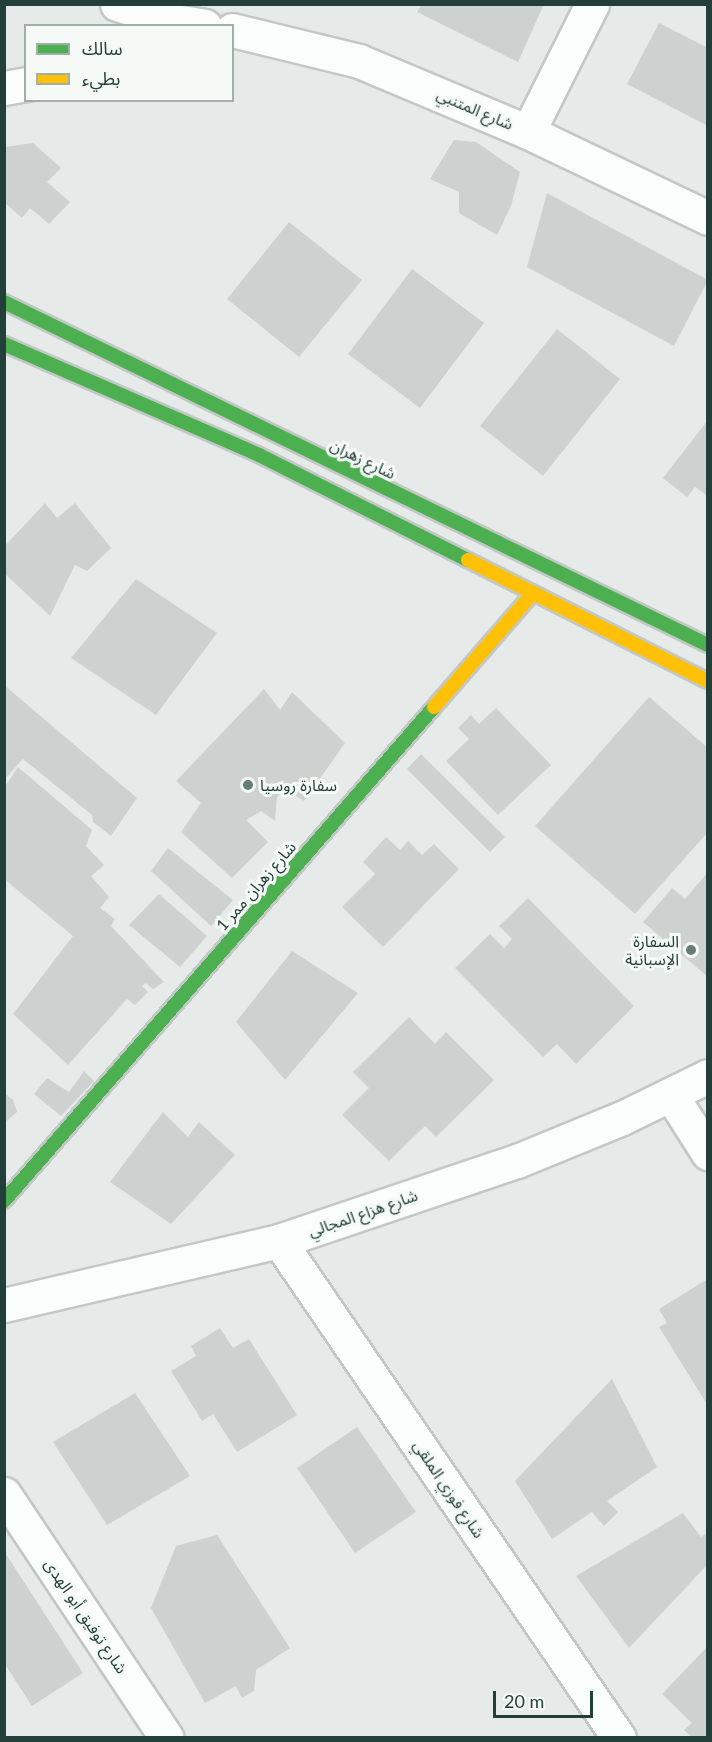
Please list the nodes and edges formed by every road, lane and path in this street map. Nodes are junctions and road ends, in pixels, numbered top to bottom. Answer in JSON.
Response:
{"nodes":[{"id":1,"x":117,"y":4,"type":"edge"},
{"id":2,"x":592,"y":4,"type":"edge"},
{"id":3,"x":163,"y":23,"type":"edge"},
{"id":4,"x":234,"y":30,"type":"edge"},
{"id":5,"x":24,"y":84,"type":"edge"},
{"id":6,"x":4,"y":88,"type":"edge"},
{"id":7,"x":528,"y":132,"type":"junction"},
{"id":8,"x":708,"y":218,"type":"edge"},
{"id":9,"x":4,"y":302,"type":"edge"},
{"id":10,"x":4,"y":344,"type":"edge"},
{"id":11,"x":533,"y":593,"type":"junction"},
{"id":12,"x":708,"y":645,"type":"edge"},
{"id":13,"x":708,"y":681,"type":"edge"},
{"id":14,"x":708,"y":1076,"type":"edge"},
{"id":15,"x":671,"y":1095,"type":"junction"},
{"id":16,"x":708,"y":1153,"type":"edge"},
{"id":17,"x":4,"y":1201,"type":"edge"},
{"id":18,"x":279,"y":1241,"type":"junction"},
{"id":19,"x":4,"y":1305,"type":"edge"},
{"id":20,"x":4,"y":1494,"type":"edge"},
{"id":21,"x":167,"y":1737,"type":"edge"},
{"id":22,"x":619,"y":1737,"type":"edge"}],
"edges":[{"from":1,"to":3,"type":"street"},
{"from":2,"to":7,"type":"street"},
{"from":4,"to":7,"type":"street","name":"شارع المتنبي"},
{"from":5,"to":6,"type":"street"},
{"from":7,"to":8,"type":"street","name":"شارع المتنبي"},
{"from":9,"to":12,"type":"main road","name":"شارع زهران"},
{"from":10,"to":11,"type":"main road"},
{"from":11,"to":13,"type":"main road"},
{"from":11,"to":17,"type":"main road","name":"شارع زهران ممر 1"},
{"from":14,"to":15,"type":"street","name":"شارع هزاع المجالي"},
{"from":15,"to":16,"type":"street"},
{"from":15,"to":18,"type":"street","name":"شارع هزاع المجالي"},
{"from":18,"to":19,"type":"street","name":"شارع هزاع المجالي"},
{"from":18,"to":22,"type":"street","name":"شارع فوزي الملقي"},
{"from":20,"to":21,"type":"street","name":"شارع توفيق أبو الهدى"}]}
